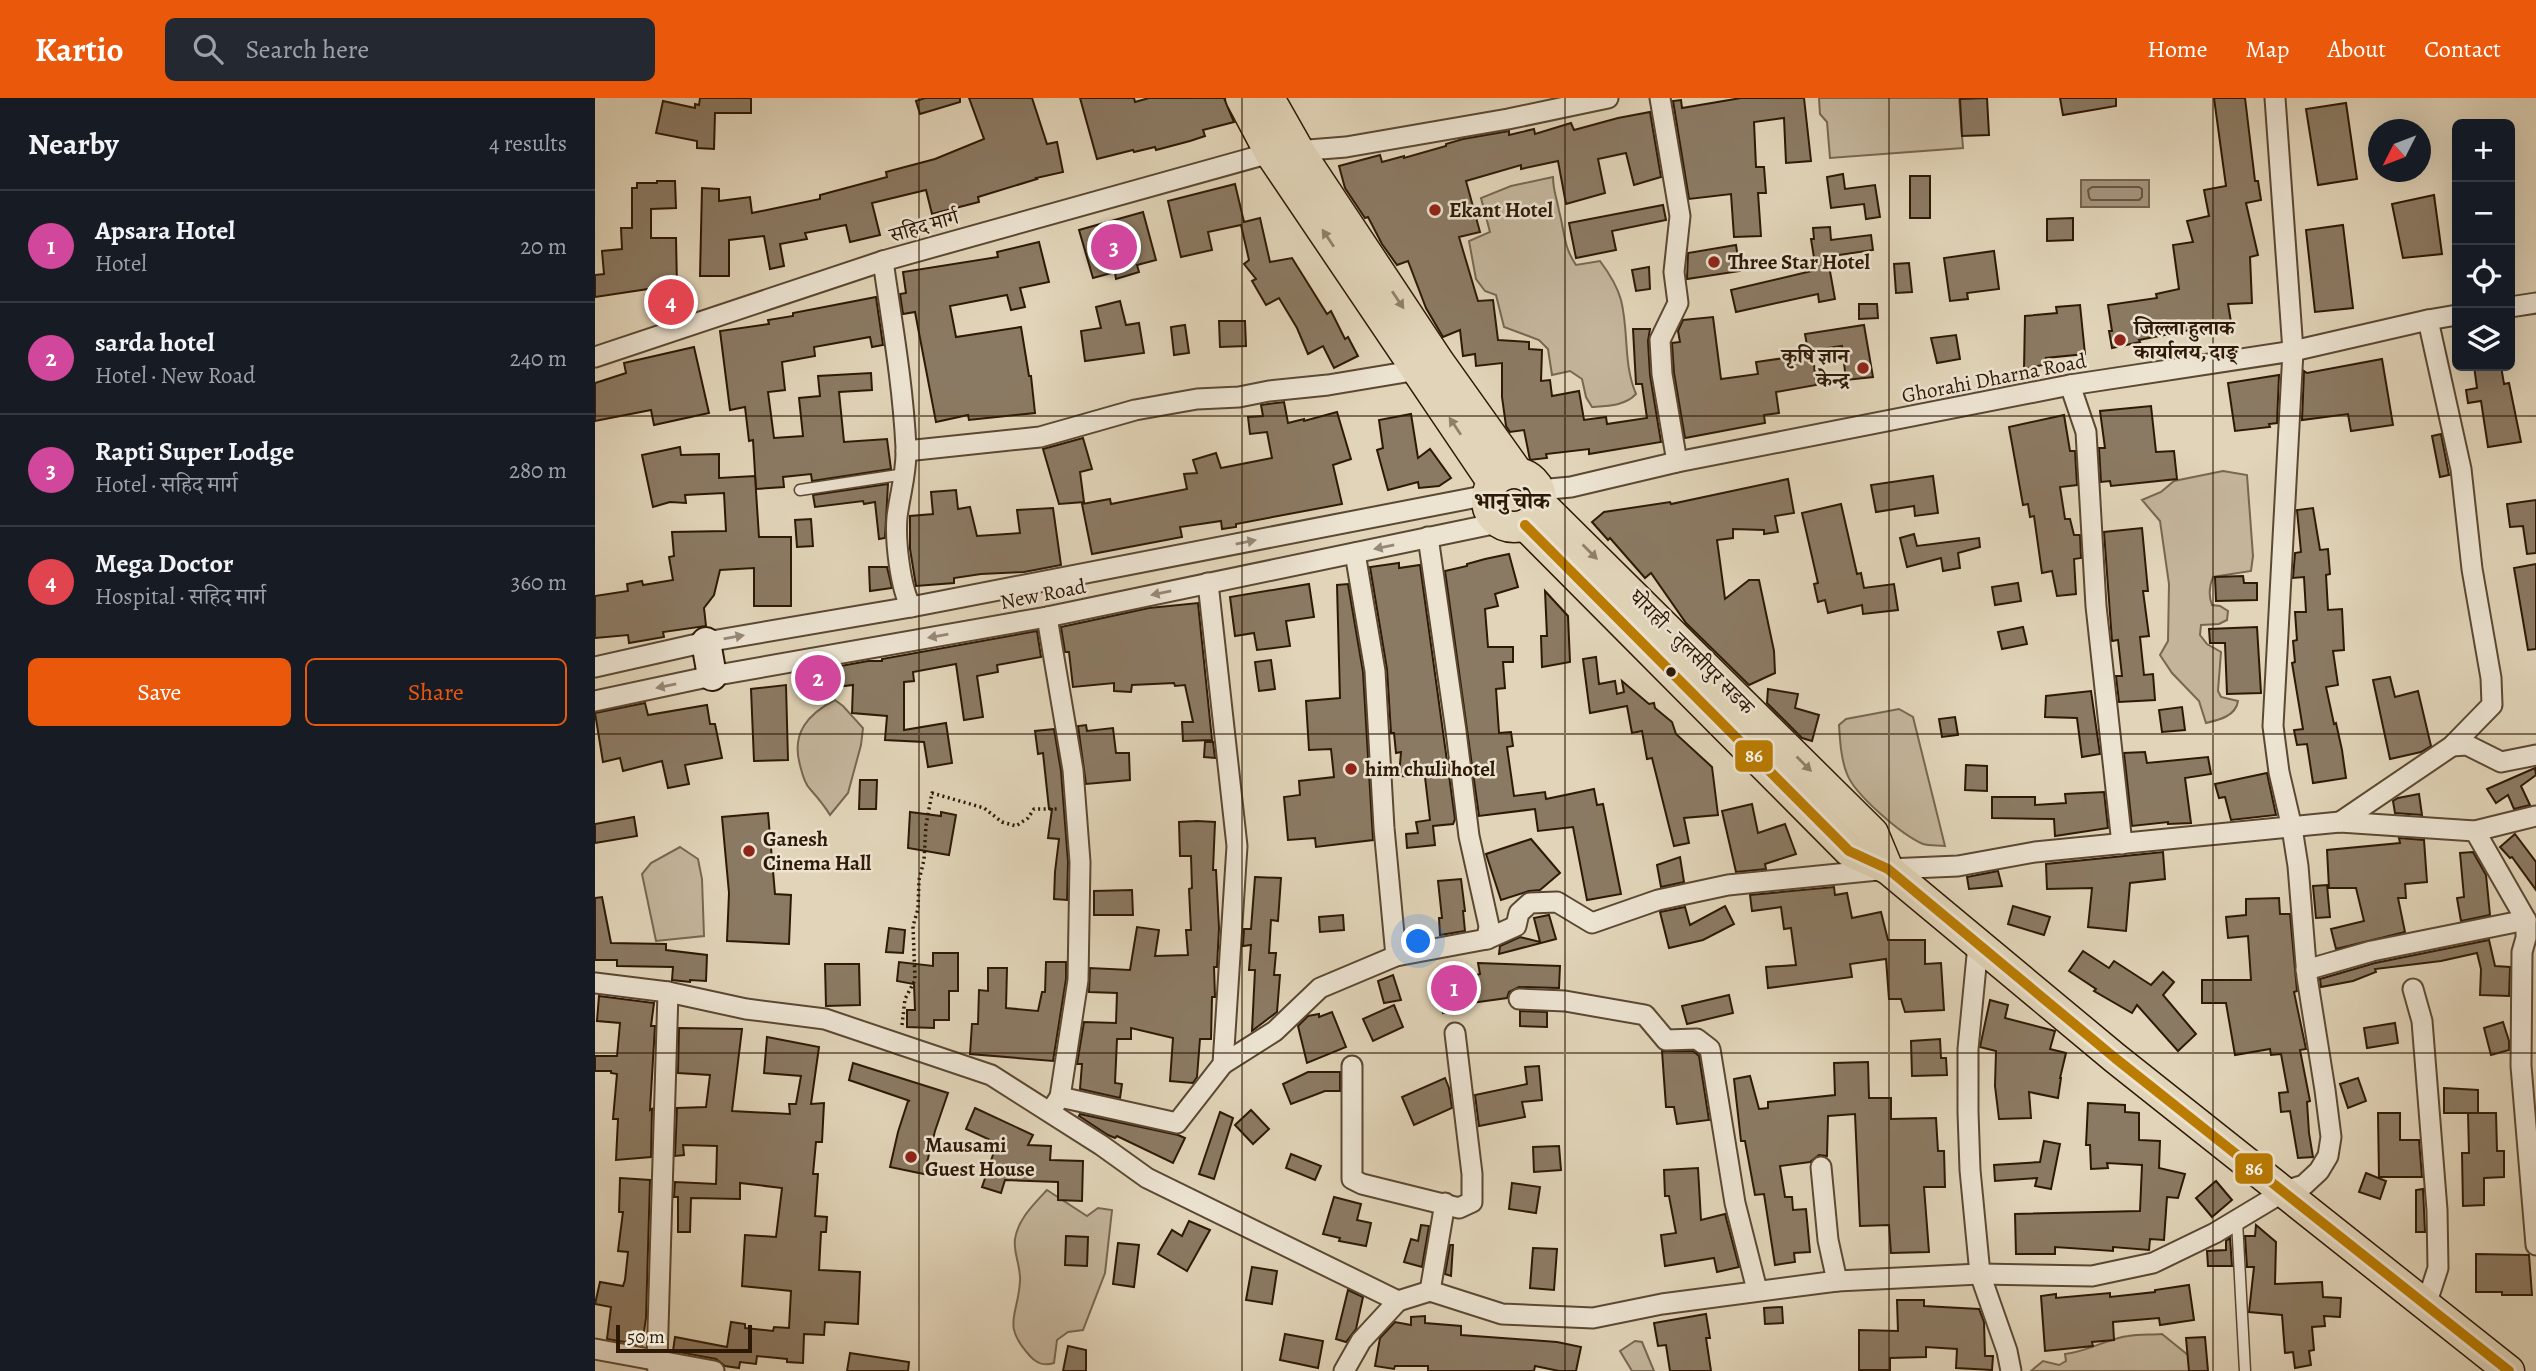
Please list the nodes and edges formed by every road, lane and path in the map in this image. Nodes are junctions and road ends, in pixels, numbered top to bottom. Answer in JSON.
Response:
{"nodes":[{"id":1,"x":1241,"y":98,"type":"edge"},
{"id":2,"x":1269,"y":98,"type":"edge"},
{"id":3,"x":1608,"y":98,"type":"edge"},
{"id":4,"x":1660,"y":98,"type":"edge"},
{"id":5,"x":2275,"y":98,"type":"edge"},
{"id":6,"x":1534,"y":106,"type":"edge"},
{"id":7,"x":1285,"y":152,"type":"junction"},
{"id":8,"x":883,"y":261,"type":"junction"},
{"id":9,"x":2536,"y":303,"type":"edge"},
{"id":10,"x":2515,"y":306,"type":"edge"},
{"id":11,"x":2452,"y":316,"type":"edge"},
{"id":12,"x":2428,"y":320,"type":"junction"},
{"id":13,"x":2293,"y":351,"type":"junction"},
{"id":14,"x":595,"y":357,"type":"edge"},
{"id":15,"x":1418,"y":370,"type":"junction"},
{"id":16,"x":2070,"y":385,"type":"junction"},
{"id":17,"x":906,"y":451,"type":"junction"},
{"id":18,"x":1677,"y":462,"type":"junction"},
{"id":19,"x":905,"y":474,"type":"junction"},
{"id":20,"x":800,"y":491,"type":"dead end"},
{"id":21,"x":1515,"y":499,"type":"junction"},
{"id":22,"x":1428,"y":537,"type":"junction"},
{"id":23,"x":1355,"y":553,"type":"junction"},
{"id":24,"x":1208,"y":583,"type":"junction"},
{"id":25,"x":911,"y":607,"type":"junction"},
{"id":26,"x":1047,"y":617,"type":"junction"},
{"id":27,"x":706,"y":642,"type":"junction"},
{"id":28,"x":595,"y":667,"type":"edge"},
{"id":29,"x":712,"y":676,"type":"junction"},
{"id":30,"x":595,"y":701,"type":"edge"},
{"id":31,"x":2452,"y":746,"type":"junction"},
{"id":32,"x":2536,"y":755,"type":"edge"},
{"id":33,"x":1076,"y":810,"type":"junction"},
{"id":34,"x":2536,"y":816,"type":"edge"},
{"id":35,"x":2340,"y":822,"type":"junction"},
{"id":36,"x":2292,"y":828,"type":"junction"},
{"id":37,"x":2475,"y":831,"type":"junction"},
{"id":38,"x":2122,"y":844,"type":"junction"},
{"id":39,"x":1888,"y":869,"type":"junction"},
{"id":40,"x":2529,"y":933,"type":"edge"},
{"id":41,"x":1487,"y":939,"type":"junction"},
{"id":42,"x":1978,"y":945,"type":"junction"},
{"id":43,"x":1396,"y":956,"type":"junction"},
{"id":44,"x":2306,"y":970,"type":"junction"},
{"id":45,"x":595,"y":983,"type":"edge"},
{"id":46,"x":2413,"y":989,"type":"dead end"},
{"id":47,"x":668,"y":992,"type":"junction"},
{"id":48,"x":1519,"y":999,"type":"dead end"},
{"id":49,"x":1455,"y":1033,"type":"dead end"},
{"id":50,"x":900,"y":1044,"type":"junction"},
{"id":51,"x":1223,"y":1064,"type":"junction"},
{"id":52,"x":1352,"y":1066,"type":"dead end"},
{"id":53,"x":1055,"y":1104,"type":"junction"},
{"id":54,"x":1821,"y":1167,"type":"dead end"},
{"id":55,"x":2285,"y":1191,"type":"junction"},
{"id":56,"x":1445,"y":1203,"type":"junction"},
{"id":57,"x":2237,"y":1221,"type":"junction"},
{"id":58,"x":2536,"y":1245,"type":"edge"},
{"id":59,"x":1980,"y":1274,"type":"junction"},
{"id":60,"x":1837,"y":1281,"type":"junction"},
{"id":61,"x":1757,"y":1290,"type":"junction"},
{"id":62,"x":1430,"y":1291,"type":"junction"},
{"id":63,"x":1398,"y":1301,"type":"junction"},
{"id":64,"x":2426,"y":1305,"type":"junction"},
{"id":65,"x":595,"y":1349,"type":"edge"},
{"id":66,"x":657,"y":1366,"type":"edge"},
{"id":67,"x":714,"y":1371,"type":"edge"},
{"id":68,"x":1344,"y":1371,"type":"edge"},
{"id":69,"x":2011,"y":1371,"type":"edge"},
{"id":70,"x":2245,"y":1371,"type":"edge"},
{"id":71,"x":2509,"y":1371,"type":"edge"}],
"edges":[{"from":1,"to":7,"type":"main road"},
{"from":2,"to":7,"type":"main road"},
{"from":3,"to":6,"type":"street","name":"सहिद मार्ग"},
{"from":4,"to":18,"type":"street"},
{"from":5,"to":13,"type":"street"},
{"from":6,"to":7,"type":"street","name":"सहिद मार्ग"},
{"from":7,"to":8,"type":"street","name":"सहिद मार्ग"},
{"from":15,"to":7,"type":"main road","one_way":true},
{"from":7,"to":21,"type":"main road","one_way":true},
{"from":8,"to":14,"type":"street","name":"सहिद मार्ग"},
{"from":8,"to":17,"type":"street"},
{"from":9,"to":10,"type":"street"},
{"from":11,"to":12,"type":"street","name":"Ghorahi Dharna Road"},
{"from":12,"to":13,"type":"street","name":"Ghorahi Dharna Road"},
{"from":12,"to":31,"type":"street"},
{"from":13,"to":16,"type":"street","name":"Ghorahi Dharna Road"},
{"from":13,"to":36,"type":"street"},
{"from":15,"to":17,"type":"street"},
{"from":21,"to":15,"type":"main road","one_way":true},
{"from":16,"to":18,"type":"street","name":"Ghorahi Dharna Road"},
{"from":16,"to":38,"type":"street"},
{"from":17,"to":19,"type":"street"},
{"from":18,"to":21,"type":"street","name":"Ghorahi Dharna Road"},
{"from":19,"to":20,"type":"lane"},
{"from":19,"to":25,"type":"street"},
{"from":21,"to":22,"type":"street","name":"New Road"},
{"from":25,"to":21,"type":"street","name":"New Road","one_way":true},
{"from":21,"to":39,"type":"main road","name":"घोराही - तुलसीपुर सडक"},
{"from":22,"to":23,"type":"street","name":"New Road","one_way":true},
{"from":22,"to":41,"type":"street"},
{"from":23,"to":24,"type":"street","name":"New Road"},
{"from":23,"to":43,"type":"street"},
{"from":24,"to":26,"type":"street","name":"New Road","one_way":true},
{"from":24,"to":51,"type":"street"},
{"from":27,"to":25,"type":"street","name":"New Road","one_way":true},
{"from":26,"to":29,"type":"street","name":"New Road","one_way":true},
{"from":26,"to":33,"type":"street"},
{"from":27,"to":28,"type":"street","name":"New Road"},
{"from":27,"to":29,"type":"street"},
{"from":29,"to":30,"type":"street","name":"New Road","one_way":true},
{"from":31,"to":32,"type":"street"},
{"from":31,"to":35,"type":"street"},
{"from":33,"to":50,"type":"path"},
{"from":33,"to":53,"type":"street"},
{"from":34,"to":37,"type":"street"},
{"from":35,"to":36,"type":"street"},
{"from":35,"to":37,"type":"street"},
{"from":36,"to":38,"type":"street"},
{"from":36,"to":44,"type":"street"},
{"from":37,"to":40,"type":"street"},
{"from":38,"to":39,"type":"street"},
{"from":39,"to":41,"type":"street"},
{"from":39,"to":42,"type":"main road","name":"घोराही - तुलसीपुर सडक"},
{"from":40,"to":44,"type":"street"},
{"from":40,"to":58,"type":"street"},
{"from":41,"to":43,"type":"street"},
{"from":42,"to":55,"type":"main road","name":"घोराही - तुलसीपुर सडक"},
{"from":42,"to":59,"type":"street"},
{"from":43,"to":51,"type":"street"},
{"from":44,"to":55,"type":"street"},
{"from":45,"to":47,"type":"street"},
{"from":46,"to":64,"type":"street"},
{"from":47,"to":50,"type":"street"},
{"from":47,"to":66,"type":"street"},
{"from":48,"to":61,"type":"street"},
{"from":49,"to":56,"type":"street"},
{"from":50,"to":53,"type":"street"},
{"from":51,"to":53,"type":"street"},
{"from":52,"to":56,"type":"street"},
{"from":53,"to":63,"type":"street"},
{"from":54,"to":60,"type":"street"},
{"from":55,"to":57,"type":"street"},
{"from":55,"to":64,"type":"main road","name":"घोराही - तुलसीपुर सडक"},
{"from":56,"to":62,"type":"street"},
{"from":57,"to":59,"type":"street"},
{"from":57,"to":70,"type":"lane"},
{"from":59,"to":60,"type":"street"},
{"from":59,"to":69,"type":"street"},
{"from":60,"to":61,"type":"street"},
{"from":61,"to":62,"type":"street"},
{"from":62,"to":63,"type":"street"},
{"from":63,"to":68,"type":"street"},
{"from":64,"to":71,"type":"main road","name":"घोराही - तुलसीपुर सडक"},
{"from":65,"to":66,"type":"street"},
{"from":66,"to":67,"type":"street"}]}
